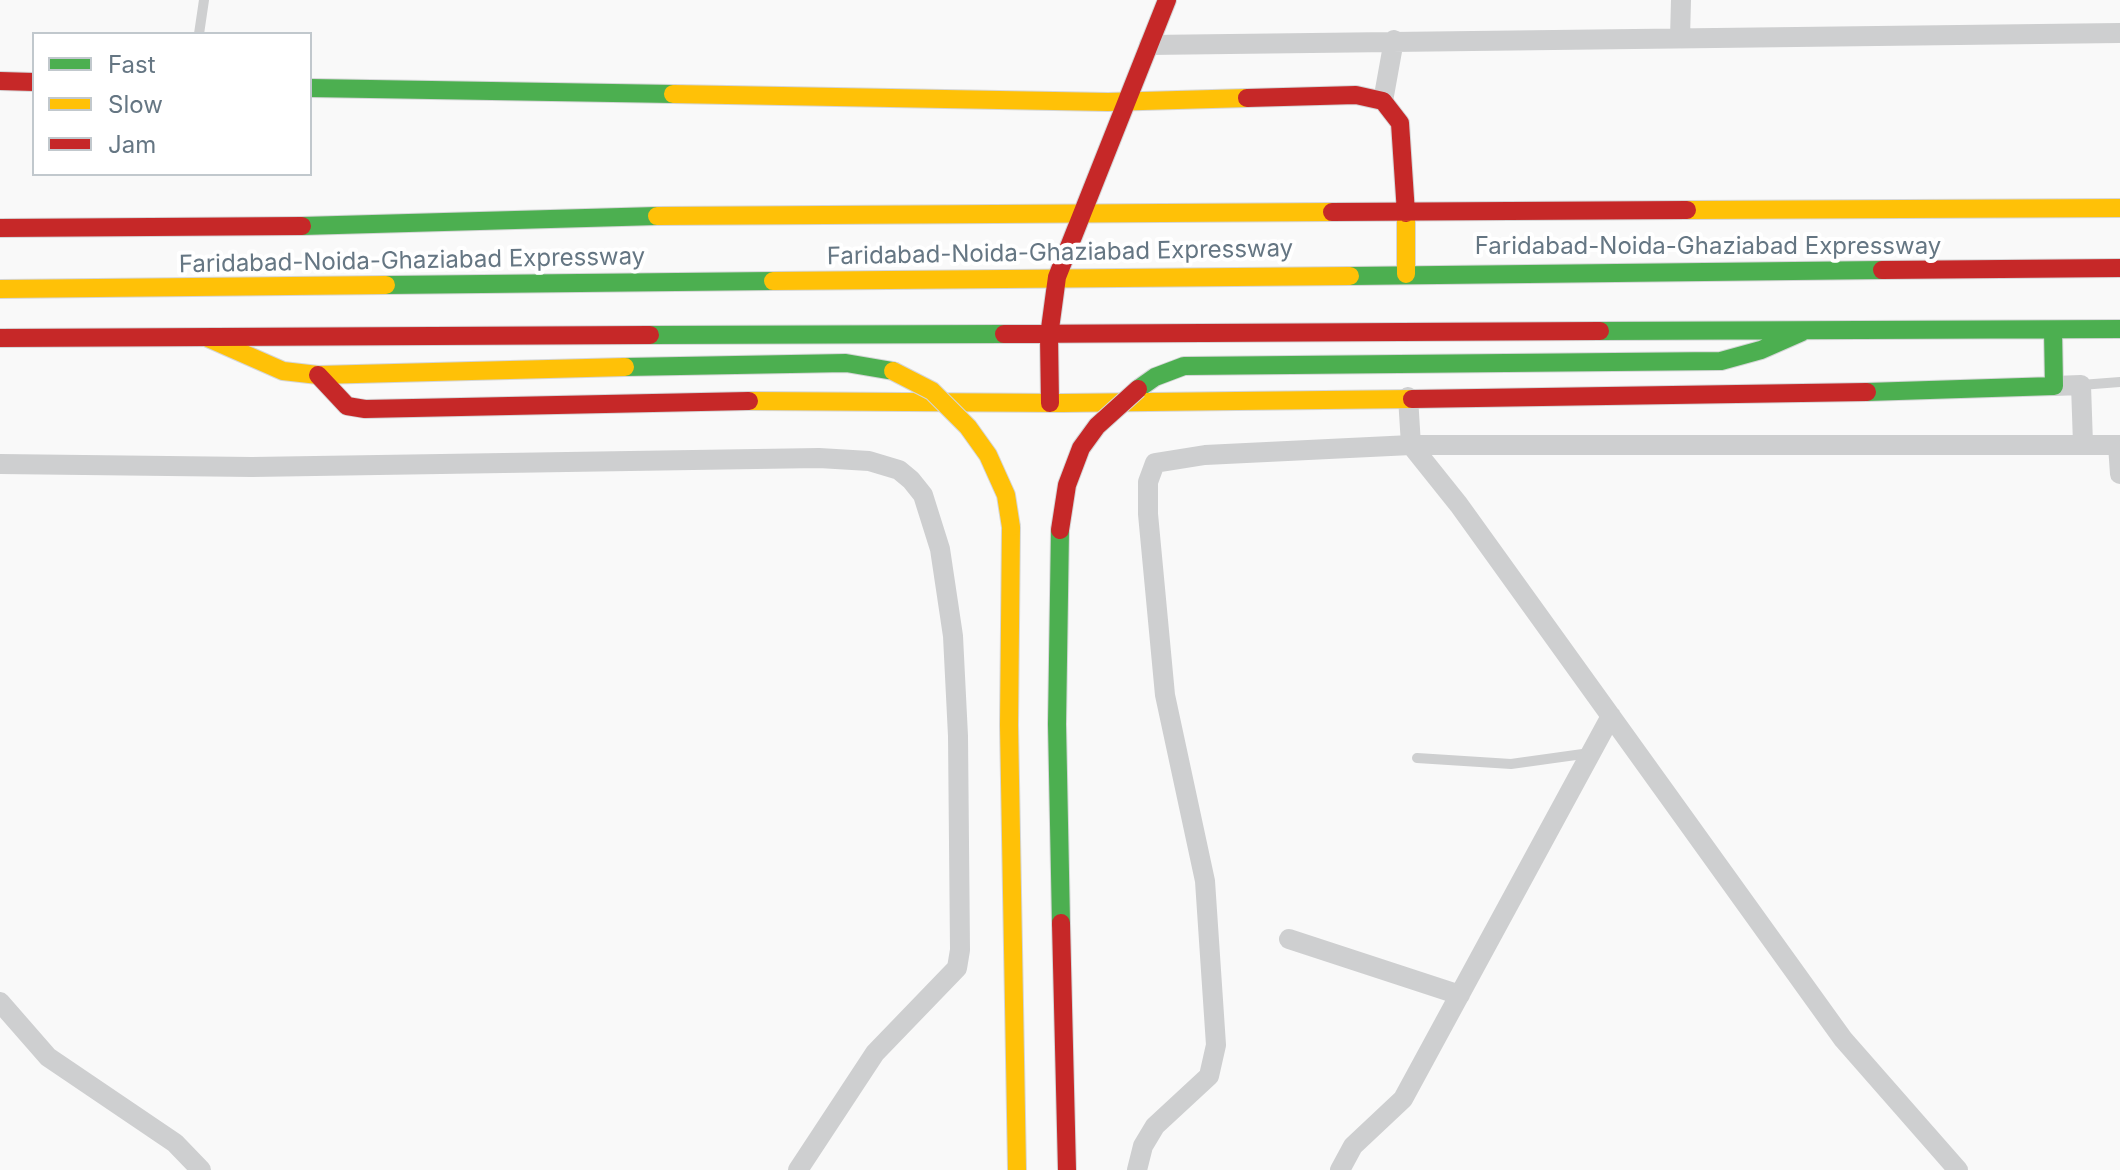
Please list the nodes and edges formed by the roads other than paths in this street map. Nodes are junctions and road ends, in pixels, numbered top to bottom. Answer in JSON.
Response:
{"nodes":[{"id":1,"x":204,"y":0,"type":"edge"},
{"id":2,"x":1167,"y":0,"type":"edge"},
{"id":3,"x":1681,"y":0,"type":"edge"},
{"id":4,"x":199,"y":32,"type":"edge"},
{"id":5,"x":2120,"y":33,"type":"edge"},
{"id":6,"x":1680,"y":38,"type":"junction"},
{"id":7,"x":1394,"y":40,"type":"junction"},
{"id":8,"x":1149,"y":45,"type":"junction"},
{"id":9,"x":0,"y":81,"type":"edge"},
{"id":10,"x":32,"y":82,"type":"edge"},
{"id":11,"x":312,"y":88,"type":"edge"},
{"id":12,"x":1383,"y":101,"type":"junction"},
{"id":13,"x":1127,"y":102,"type":"junction"},
{"id":14,"x":2120,"y":208,"type":"edge"},
{"id":15,"x":1406,"y":213,"type":"junction"},
{"id":16,"x":1082,"y":214,"type":"junction"},
{"id":17,"x":0,"y":228,"type":"edge"},
{"id":18,"x":2120,"y":268,"type":"edge"},
{"id":19,"x":1406,"y":274,"type":"junction"},
{"id":20,"x":1057,"y":277,"type":"junction"},
{"id":21,"x":0,"y":289,"type":"edge"},
{"id":22,"x":2120,"y":329,"type":"edge"},
{"id":23,"x":2053,"y":330,"type":"junction"},
{"id":24,"x":1802,"y":332,"type":"junction"},
{"id":25,"x":1049,"y":336,"type":"junction"},
{"id":26,"x":0,"y":338,"type":"edge"},
{"id":27,"x":208,"y":338,"type":"junction"},
{"id":28,"x":318,"y":375,"type":"junction"},
{"id":29,"x":2120,"y":382,"type":"edge"},
{"id":30,"x":2081,"y":385,"type":"junction"},
{"id":31,"x":2054,"y":386,"type":"junction"},
{"id":32,"x":1408,"y":397,"type":"junction"},
{"id":33,"x":1121,"y":402,"type":"junction"},
{"id":34,"x":1050,"y":403,"type":"junction"},
{"id":35,"x":2083,"y":444,"type":"junction"},
{"id":36,"x":1411,"y":445,"type":"junction"},
{"id":37,"x":2119,"y":445,"type":"edge"},
{"id":38,"x":0,"y":464,"type":"edge"},
{"id":39,"x":2120,"y":474,"type":"edge"},
{"id":40,"x":1611,"y":716,"type":"junction"},
{"id":41,"x":1592,"y":753,"type":"junction"},
{"id":42,"x":1417,"y":758,"type":"dead end"},
{"id":43,"x":1289,"y":939,"type":"dead end"},
{"id":44,"x":1460,"y":995,"type":"junction"},
{"id":45,"x":0,"y":1002,"type":"edge"},
{"id":46,"x":201,"y":1170,"type":"edge"},
{"id":47,"x":798,"y":1170,"type":"edge"},
{"id":48,"x":1017,"y":1170,"type":"edge"},
{"id":49,"x":1067,"y":1170,"type":"edge"},
{"id":50,"x":1137,"y":1170,"type":"edge"},
{"id":51,"x":1340,"y":1170,"type":"edge"},
{"id":52,"x":1958,"y":1170,"type":"edge"}],
"edges":[{"from":1,"to":4,"type":"lane"},
{"from":2,"to":8,"type":"street"},
{"from":3,"to":6,"type":"street"},
{"from":5,"to":6,"type":"street"},
{"from":6,"to":7,"type":"street"},
{"from":7,"to":8,"type":"street"},
{"from":7,"to":12,"type":"street"},
{"from":8,"to":13,"type":"street"},
{"from":9,"to":10,"type":"street"},
{"from":11,"to":13,"type":"street"},
{"from":12,"to":13,"type":"street"},
{"from":12,"to":15,"type":"street"},
{"from":13,"to":16,"type":"street"},
{"from":14,"to":15,"type":"street"},
{"from":15,"to":16,"type":"street"},
{"from":15,"to":19,"type":"street"},
{"from":16,"to":17,"type":"street"},
{"from":16,"to":20,"type":"street"},
{"from":18,"to":19,"type":"street","name":"Faridabad-Noida-Ghaziabad Expressway"},
{"from":19,"to":20,"type":"street","name":"Faridabad-Noida-Ghaziabad Expressway"},
{"from":20,"to":21,"type":"street","name":"Faridabad-Noida-Ghaziabad Expressway"},
{"from":20,"to":25,"type":"street"},
{"from":22,"to":23,"type":"street"},
{"from":23,"to":24,"type":"street"},
{"from":23,"to":31,"type":"street"},
{"from":24,"to":25,"type":"street"},
{"from":24,"to":33,"type":"street","bridge":true},
{"from":25,"to":27,"type":"street"},
{"from":25,"to":34,"type":"street"},
{"from":26,"to":27,"type":"street"},
{"from":27,"to":28,"type":"street"},
{"from":28,"to":34,"type":"street"},
{"from":28,"to":48,"type":"street","bridge":true},
{"from":29,"to":30,"type":"lane"},
{"from":30,"to":31,"type":"street"},
{"from":30,"to":35,"type":"street"},
{"from":31,"to":32,"type":"street"},
{"from":32,"to":33,"type":"street"},
{"from":32,"to":36,"type":"street"},
{"from":33,"to":34,"type":"street"},
{"from":33,"to":49,"type":"street","bridge":true},
{"from":35,"to":36,"type":"street"},
{"from":35,"to":37,"type":"street"},
{"from":36,"to":40,"type":"street"},
{"from":36,"to":50,"type":"street"},
{"from":37,"to":39,"type":"street"},
{"from":38,"to":47,"type":"street"},
{"from":40,"to":41,"type":"street"},
{"from":40,"to":52,"type":"street"},
{"from":41,"to":42,"type":"lane"},
{"from":41,"to":44,"type":"street"},
{"from":43,"to":44,"type":"street"},
{"from":44,"to":51,"type":"street"},
{"from":45,"to":46,"type":"street"}]}
